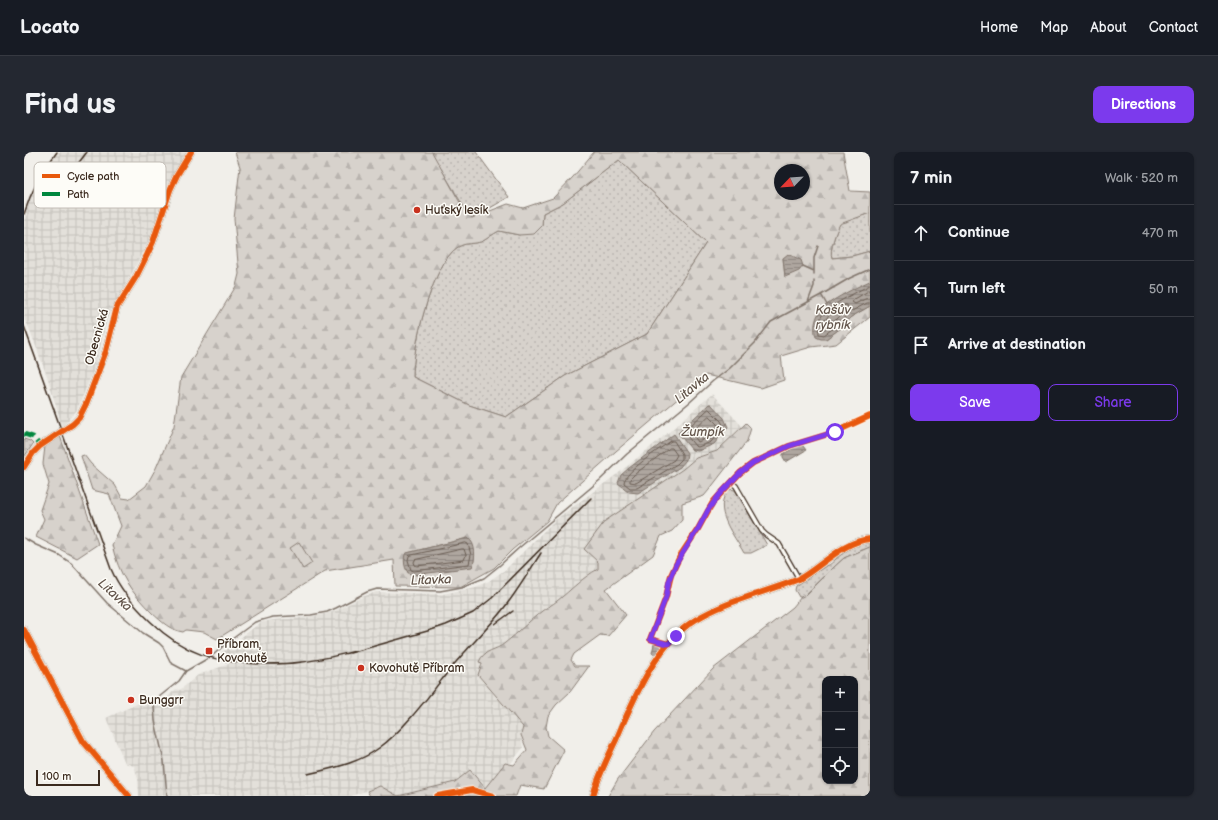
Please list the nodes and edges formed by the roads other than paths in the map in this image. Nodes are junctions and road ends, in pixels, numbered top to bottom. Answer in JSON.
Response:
{"nodes":[{"id":1,"x":191,"y":152,"type":"edge"},
{"id":2,"x":166,"y":202,"type":"edge"},
{"id":3,"x":164,"y":208,"type":"edge"},
{"id":4,"x":870,"y":416,"type":"edge"},
{"id":5,"x":24,"y":468,"type":"edge"},
{"id":6,"x":732,"y":483,"type":"junction"},
{"id":7,"x":870,"y":539,"type":"edge"},
{"id":8,"x":799,"y":580,"type":"junction"},
{"id":9,"x":24,"y":630,"type":"edge"},
{"id":10,"x":668,"y":644,"type":"junction"},
{"id":11,"x":129,"y":796,"type":"edge"},
{"id":12,"x":437,"y":796,"type":"edge"},
{"id":13,"x":493,"y":796,"type":"edge"},
{"id":14,"x":593,"y":796,"type":"edge"}],
"edges":[{"from":1,"to":2,"type":"street","name":"Obecnická"},
{"from":3,"to":5,"type":"street","name":"Obecnická"},
{"from":4,"to":6,"type":"street"},
{"from":6,"to":8,"type":"street"},
{"from":6,"to":10,"type":"street"},
{"from":7,"to":8,"type":"street"},
{"from":8,"to":10,"type":"street"},
{"from":9,"to":11,"type":"street"},
{"from":10,"to":14,"type":"street"},
{"from":12,"to":13,"type":"street"}]}
